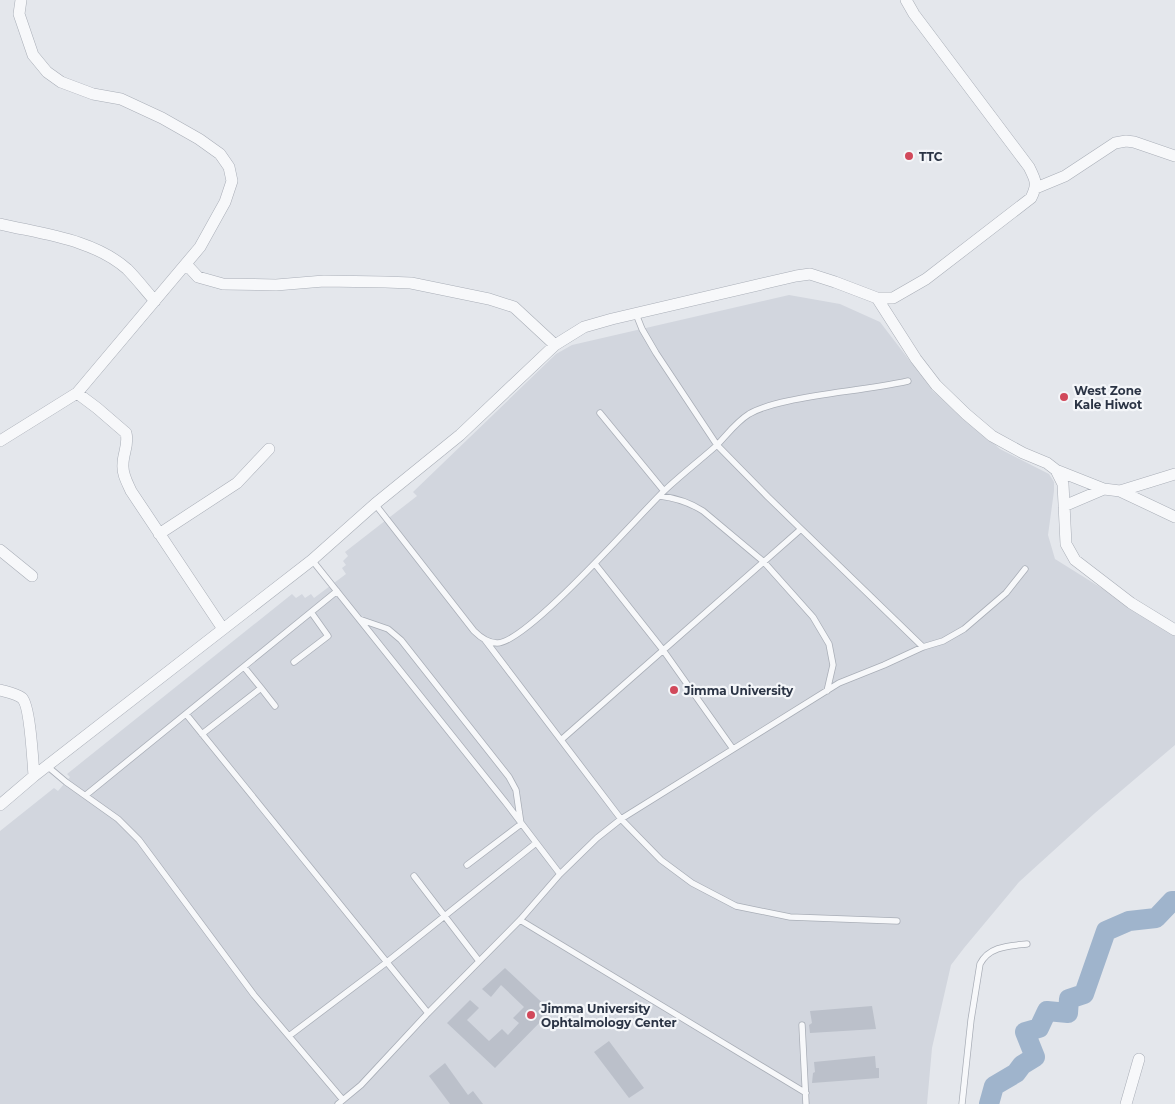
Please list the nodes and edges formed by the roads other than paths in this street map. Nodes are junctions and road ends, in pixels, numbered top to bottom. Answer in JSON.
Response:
{"nodes":[{"id":1,"x":21,"y":0,"type":"edge"},
{"id":2,"x":906,"y":0,"type":"edge"},
{"id":3,"x":1175,"y":156,"type":"edge"},
{"id":4,"x":1036,"y":188,"type":"junction"},
{"id":5,"x":0,"y":224,"type":"edge"},
{"id":6,"x":186,"y":264,"type":"junction"},
{"id":7,"x":877,"y":298,"type":"junction"},
{"id":8,"x":155,"y":301,"type":"junction"},
{"id":9,"x":636,"y":314,"type":"junction"},
{"id":10,"x":554,"y":345,"type":"junction"},
{"id":11,"x":908,"y":381,"type":"dead end"},
{"id":12,"x":77,"y":393,"type":"junction"},
{"id":13,"x":600,"y":413,"type":"dead end"},
{"id":14,"x":0,"y":442,"type":"edge"},
{"id":15,"x":717,"y":445,"type":"junction"},
{"id":16,"x":269,"y":449,"type":"dead end"},
{"id":17,"x":1056,"y":470,"type":"junction"},
{"id":18,"x":1175,"y":474,"type":"edge"},
{"id":19,"x":1104,"y":489,"type":"junction"},
{"id":20,"x":1120,"y":491,"type":"junction"},
{"id":21,"x":662,"y":493,"type":"junction"},
{"id":22,"x":375,"y":504,"type":"junction"},
{"id":23,"x":1064,"y":506,"type":"junction"},
{"id":24,"x":1175,"y":517,"type":"edge"},
{"id":25,"x":802,"y":529,"type":"junction"},
{"id":26,"x":159,"y":534,"type":"junction"},
{"id":27,"x":0,"y":550,"type":"edge"},
{"id":28,"x":312,"y":560,"type":"junction"},
{"id":29,"x":764,"y":562,"type":"junction"},
{"id":30,"x":595,"y":564,"type":"junction"},
{"id":31,"x":1025,"y":569,"type":"dead end"},
{"id":32,"x":32,"y":576,"type":"dead end"},
{"id":33,"x":337,"y":592,"type":"junction"},
{"id":34,"x":311,"y":612,"type":"junction"},
{"id":35,"x":359,"y":619,"type":"junction"},
{"id":36,"x":223,"y":629,"type":"junction"},
{"id":37,"x":1175,"y":630,"type":"edge"},
{"id":38,"x":485,"y":640,"type":"junction"},
{"id":39,"x":923,"y":647,"type":"junction"},
{"id":40,"x":663,"y":650,"type":"junction"},
{"id":41,"x":294,"y":662,"type":"dead end"},
{"id":42,"x":244,"y":667,"type":"junction"},
{"id":43,"x":261,"y":688,"type":"junction"},
{"id":44,"x":0,"y":690,"type":"edge"},
{"id":45,"x":826,"y":691,"type":"junction"},
{"id":46,"x":275,"y":706,"type":"dead end"},
{"id":47,"x":186,"y":714,"type":"junction"},
{"id":48,"x":202,"y":734,"type":"junction"},
{"id":49,"x":561,"y":740,"type":"junction"},
{"id":50,"x":733,"y":749,"type":"junction"},
{"id":51,"x":47,"y":766,"type":"junction"},
{"id":52,"x":34,"y":776,"type":"junction"},
{"id":53,"x":86,"y":795,"type":"junction"},
{"id":54,"x":0,"y":805,"type":"edge"},
{"id":55,"x":622,"y":819,"type":"junction"},
{"id":56,"x":521,"y":824,"type":"junction"},
{"id":57,"x":536,"y":843,"type":"junction"},
{"id":58,"x":466,"y":865,"type":"dead end"},
{"id":59,"x":560,"y":874,"type":"junction"},
{"id":60,"x":414,"y":876,"type":"dead end"},
{"id":61,"x":445,"y":916,"type":"junction"},
{"id":62,"x":520,"y":920,"type":"junction"},
{"id":63,"x":898,"y":921,"type":"dead end"},
{"id":64,"x":1027,"y":944,"type":"dead end"},
{"id":65,"x":480,"y":961,"type":"junction"},
{"id":66,"x":387,"y":962,"type":"junction"},
{"id":67,"x":428,"y":1013,"type":"junction"},
{"id":68,"x":802,"y":1025,"type":"dead end"},
{"id":69,"x":289,"y":1036,"type":"junction"},
{"id":70,"x":1139,"y":1059,"type":"dead end"},
{"id":71,"x":806,"y":1093,"type":"junction"},
{"id":72,"x":341,"y":1102,"type":"edge"},
{"id":73,"x":806,"y":1104,"type":"edge"},
{"id":74,"x":962,"y":1104,"type":"edge"},
{"id":75,"x":1126,"y":1104,"type":"edge"}],
"edges":[{"from":1,"to":6,"type":"street"},
{"from":2,"to":4,"type":"street"},
{"from":3,"to":4,"type":"street"},
{"from":4,"to":7,"type":"street"},
{"from":5,"to":8,"type":"street"},
{"from":6,"to":8,"type":"street"},
{"from":6,"to":10,"type":"street"},
{"from":7,"to":9,"type":"street"},
{"from":7,"to":17,"type":"street"},
{"from":8,"to":12,"type":"street"},
{"from":9,"to":10,"type":"street"},
{"from":9,"to":15,"type":"lane"},
{"from":10,"to":22,"type":"street"},
{"from":11,"to":15,"type":"lane"},
{"from":12,"to":14,"type":"street"},
{"from":12,"to":26,"type":"street"},
{"from":13,"to":21,"type":"lane"},
{"from":15,"to":21,"type":"lane"},
{"from":15,"to":25,"type":"lane"},
{"from":16,"to":26,"type":"street"},
{"from":17,"to":19,"type":"street"},
{"from":17,"to":23,"type":"street"},
{"from":18,"to":20,"type":"street"},
{"from":19,"to":20,"type":"street"},
{"from":19,"to":23,"type":"street"},
{"from":20,"to":24,"type":"street"},
{"from":21,"to":29,"type":"lane"},
{"from":21,"to":30,"type":"lane"},
{"from":22,"to":28,"type":"street"},
{"from":22,"to":38,"type":"lane"},
{"from":23,"to":37,"type":"street"},
{"from":25,"to":29,"type":"lane"},
{"from":25,"to":39,"type":"lane"},
{"from":26,"to":36,"type":"street"},
{"from":27,"to":32,"type":"street"},
{"from":28,"to":33,"type":"lane"},
{"from":28,"to":36,"type":"street"},
{"from":29,"to":40,"type":"lane"},
{"from":29,"to":45,"type":"lane"},
{"from":30,"to":38,"type":"lane"},
{"from":30,"to":40,"type":"lane"},
{"from":31,"to":39,"type":"lane"},
{"from":33,"to":34,"type":"lane"},
{"from":33,"to":35,"type":"lane"},
{"from":34,"to":41,"type":"lane"},
{"from":34,"to":42,"type":"lane"},
{"from":35,"to":56,"type":"lane"},
{"from":35,"to":56,"type":"lane"},
{"from":36,"to":51,"type":"street"},
{"from":38,"to":49,"type":"lane"},
{"from":39,"to":45,"type":"lane"},
{"from":40,"to":49,"type":"lane"},
{"from":40,"to":50,"type":"lane"},
{"from":42,"to":43,"type":"lane"},
{"from":42,"to":47,"type":"lane"},
{"from":43,"to":46,"type":"lane"},
{"from":43,"to":48,"type":"lane"},
{"from":44,"to":52,"type":"street"},
{"from":45,"to":50,"type":"lane"},
{"from":47,"to":48,"type":"lane"},
{"from":47,"to":53,"type":"lane"},
{"from":48,"to":66,"type":"lane"},
{"from":49,"to":55,"type":"lane"},
{"from":50,"to":55,"type":"lane"},
{"from":51,"to":52,"type":"street"},
{"from":51,"to":53,"type":"lane"},
{"from":52,"to":54,"type":"street"},
{"from":53,"to":69,"type":"lane"},
{"from":55,"to":59,"type":"lane"},
{"from":55,"to":63,"type":"lane"},
{"from":56,"to":57,"type":"lane"},
{"from":56,"to":58,"type":"lane"},
{"from":57,"to":59,"type":"lane"},
{"from":57,"to":61,"type":"lane"},
{"from":59,"to":62,"type":"lane"},
{"from":60,"to":61,"type":"lane"},
{"from":61,"to":65,"type":"lane"},
{"from":61,"to":66,"type":"lane"},
{"from":62,"to":65,"type":"lane"},
{"from":62,"to":71,"type":"lane"},
{"from":64,"to":74,"type":"lane"},
{"from":65,"to":67,"type":"lane"},
{"from":66,"to":67,"type":"lane"},
{"from":66,"to":69,"type":"lane"},
{"from":67,"to":72,"type":"lane"},
{"from":68,"to":71,"type":"lane"},
{"from":69,"to":72,"type":"lane"},
{"from":70,"to":75,"type":"street"},
{"from":71,"to":73,"type":"lane"}]}
